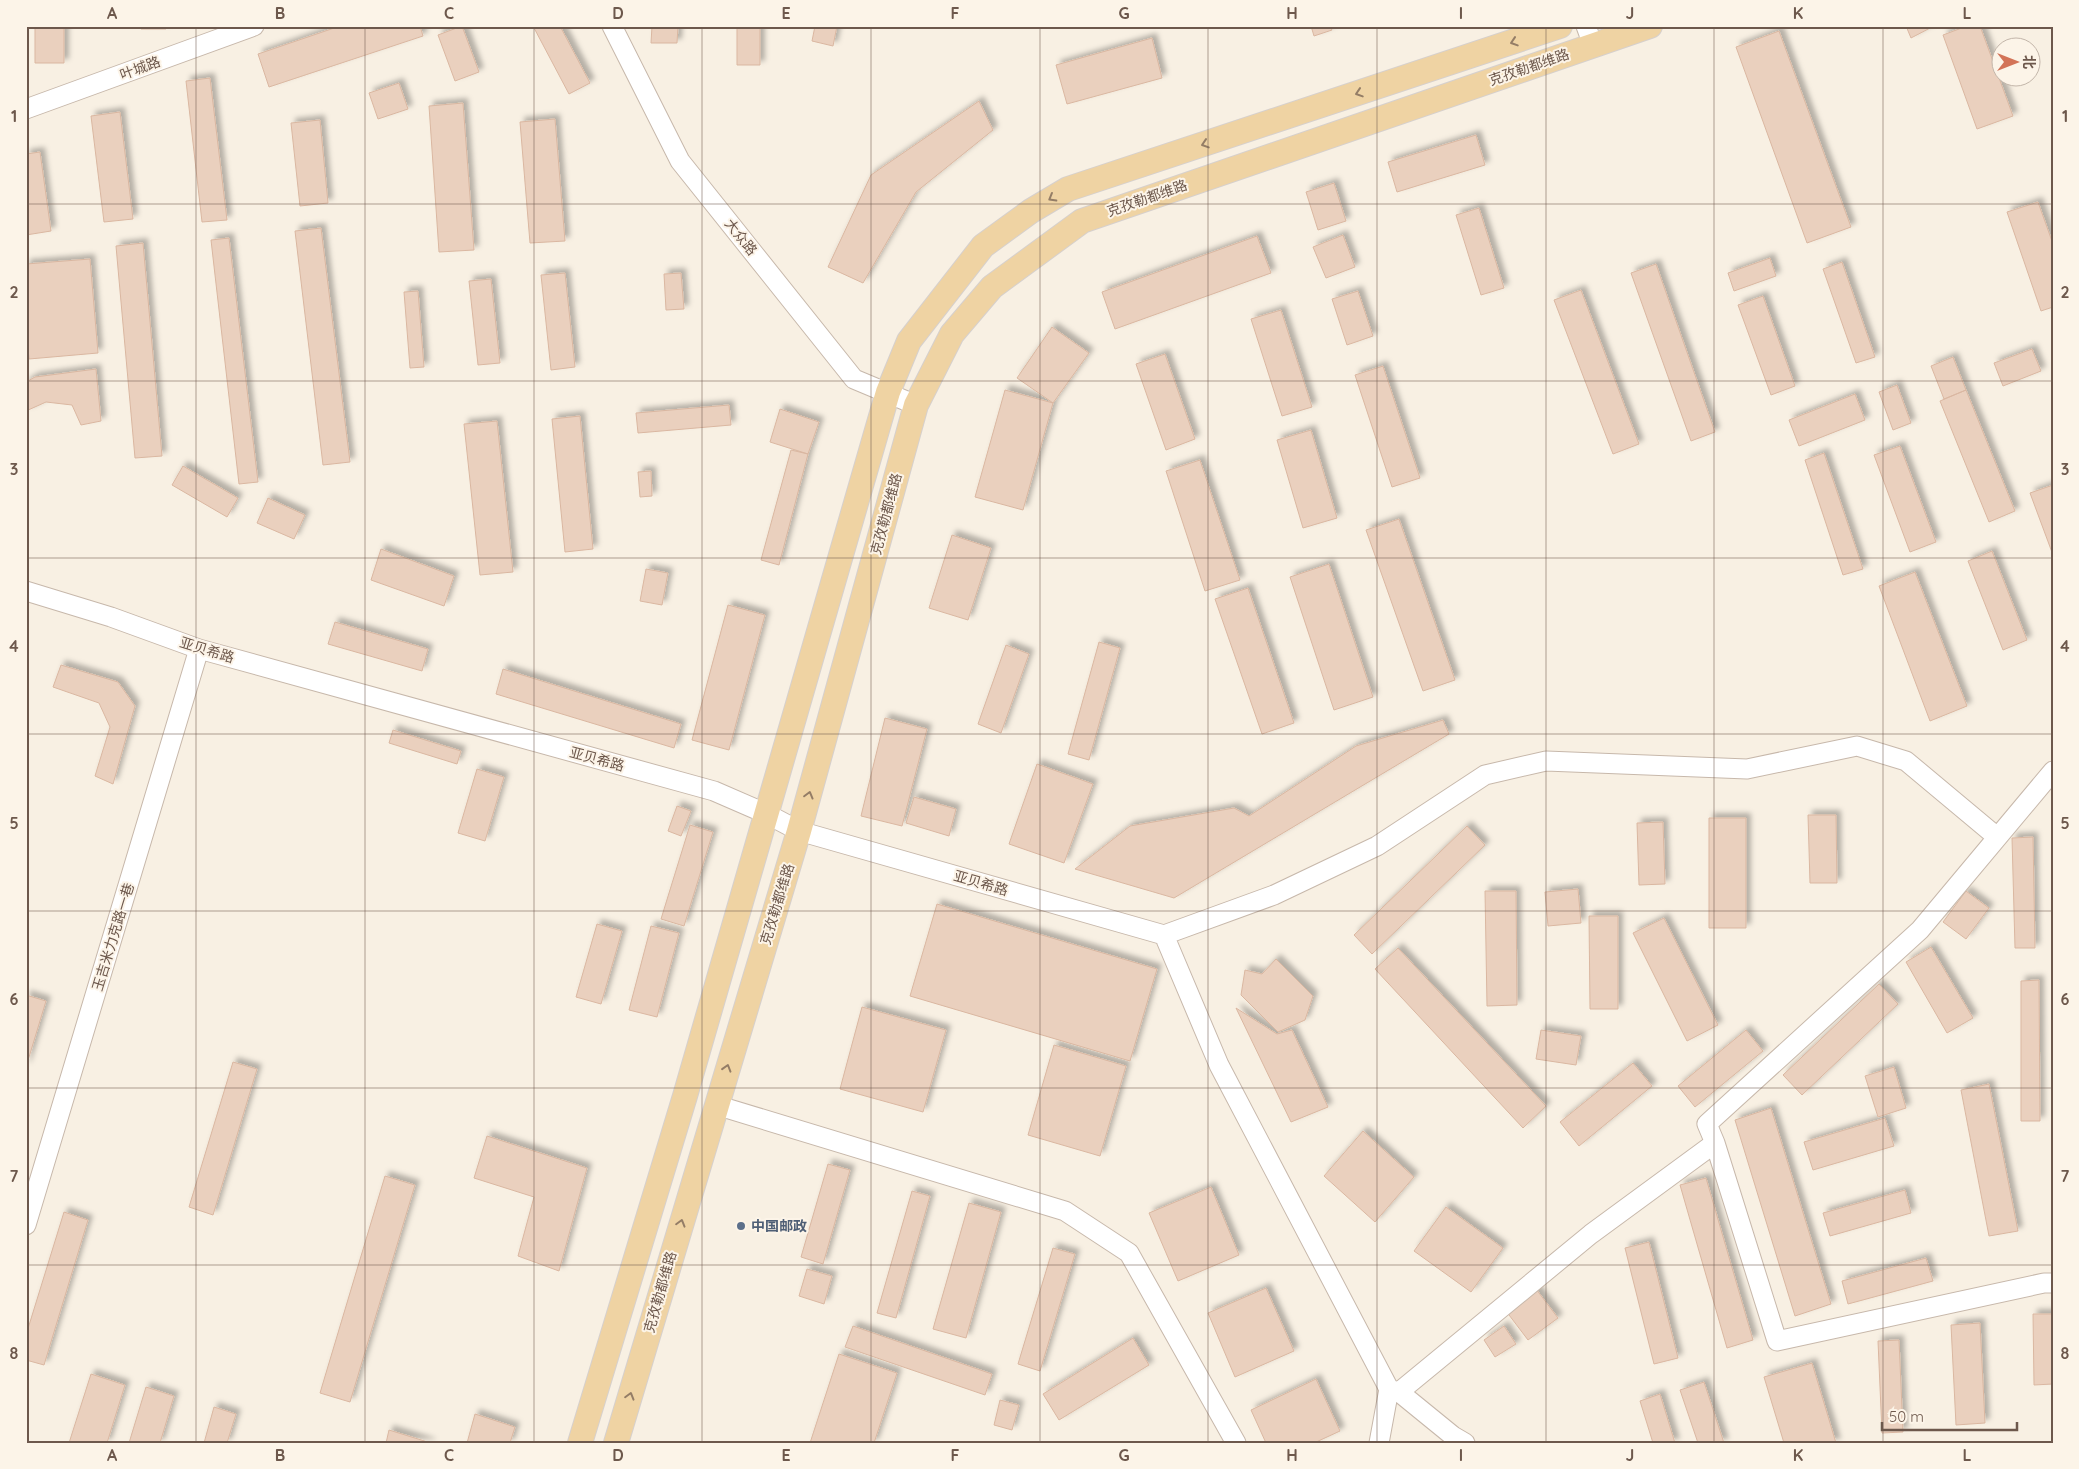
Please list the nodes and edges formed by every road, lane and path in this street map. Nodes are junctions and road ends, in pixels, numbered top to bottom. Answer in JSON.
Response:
{"nodes":[{"id":1,"x":254,"y":26,"type":"edge"},
{"id":2,"x":612,"y":26,"type":"edge"},
{"id":3,"x":1560,"y":26,"type":"edge"},
{"id":4,"x":1650,"y":26,"type":"edge"},
{"id":5,"x":1589,"y":36,"type":"edge"},
{"id":6,"x":26,"y":110,"type":"edge"},
{"id":7,"x":888,"y":392,"type":"junction"},
{"id":8,"x":916,"y":405,"type":"junction"},
{"id":9,"x":26,"y":591,"type":"edge"},
{"id":10,"x":199,"y":649,"type":"junction"},
{"id":11,"x":2053,"y":771,"type":"edge"},
{"id":12,"x":767,"y":814,"type":"junction"},
{"id":13,"x":799,"y":831,"type":"junction"},
{"id":14,"x":1998,"y":837,"type":"junction"},
{"id":15,"x":1164,"y":935,"type":"junction"},
{"id":16,"x":716,"y":1105,"type":"junction"},
{"id":17,"x":1715,"y":1143,"type":"junction"},
{"id":18,"x":26,"y":1225,"type":"edge"},
{"id":19,"x":2053,"y":1283,"type":"edge"},
{"id":20,"x":1394,"y":1391,"type":"junction"},
{"id":21,"x":580,"y":1443,"type":"edge"},
{"id":22,"x":616,"y":1443,"type":"edge"},
{"id":23,"x":1236,"y":1443,"type":"edge"},
{"id":24,"x":1379,"y":1443,"type":"edge"},
{"id":25,"x":1465,"y":1443,"type":"edge"}],
"edges":[{"from":1,"to":6,"type":"street","name":"叶城路"},
{"from":2,"to":7,"type":"street","name":"大众路"},
{"from":3,"to":7,"type":"main road","name":"克孜勒都维路","one_way":true},
{"from":4,"to":5,"type":"main road","name":"克孜勒都维路"},
{"from":5,"to":8,"type":"main road","name":"克孜勒都维路"},
{"from":7,"to":8,"type":"street","name":"大众路"},
{"from":7,"to":12,"type":"main road","name":"克孜勒都维路"},
{"from":13,"to":8,"type":"main road","name":"克孜勒都维路","one_way":true},
{"from":9,"to":10,"type":"street","name":"亚贝希路"},
{"from":10,"to":12,"type":"street","name":"亚贝希路"},
{"from":10,"to":18,"type":"street","name":"玉吉米力克路一巷"},
{"from":11,"to":14,"type":"street"},
{"from":12,"to":13,"type":"street","name":"亚贝希路"},
{"from":12,"to":21,"type":"main road","name":"克孜勒都维路"},
{"from":13,"to":15,"type":"street","name":"亚贝希路"},
{"from":16,"to":13,"type":"main road","name":"克孜勒都维路","one_way":true},
{"from":14,"to":15,"type":"street"},
{"from":14,"to":17,"type":"street"},
{"from":15,"to":20,"type":"street"},
{"from":22,"to":16,"type":"main road","name":"克孜勒都维路","one_way":true},
{"from":16,"to":23,"type":"street"},
{"from":17,"to":19,"type":"street"},
{"from":17,"to":20,"type":"street"},
{"from":20,"to":24,"type":"street"},
{"from":20,"to":25,"type":"street"}]}
